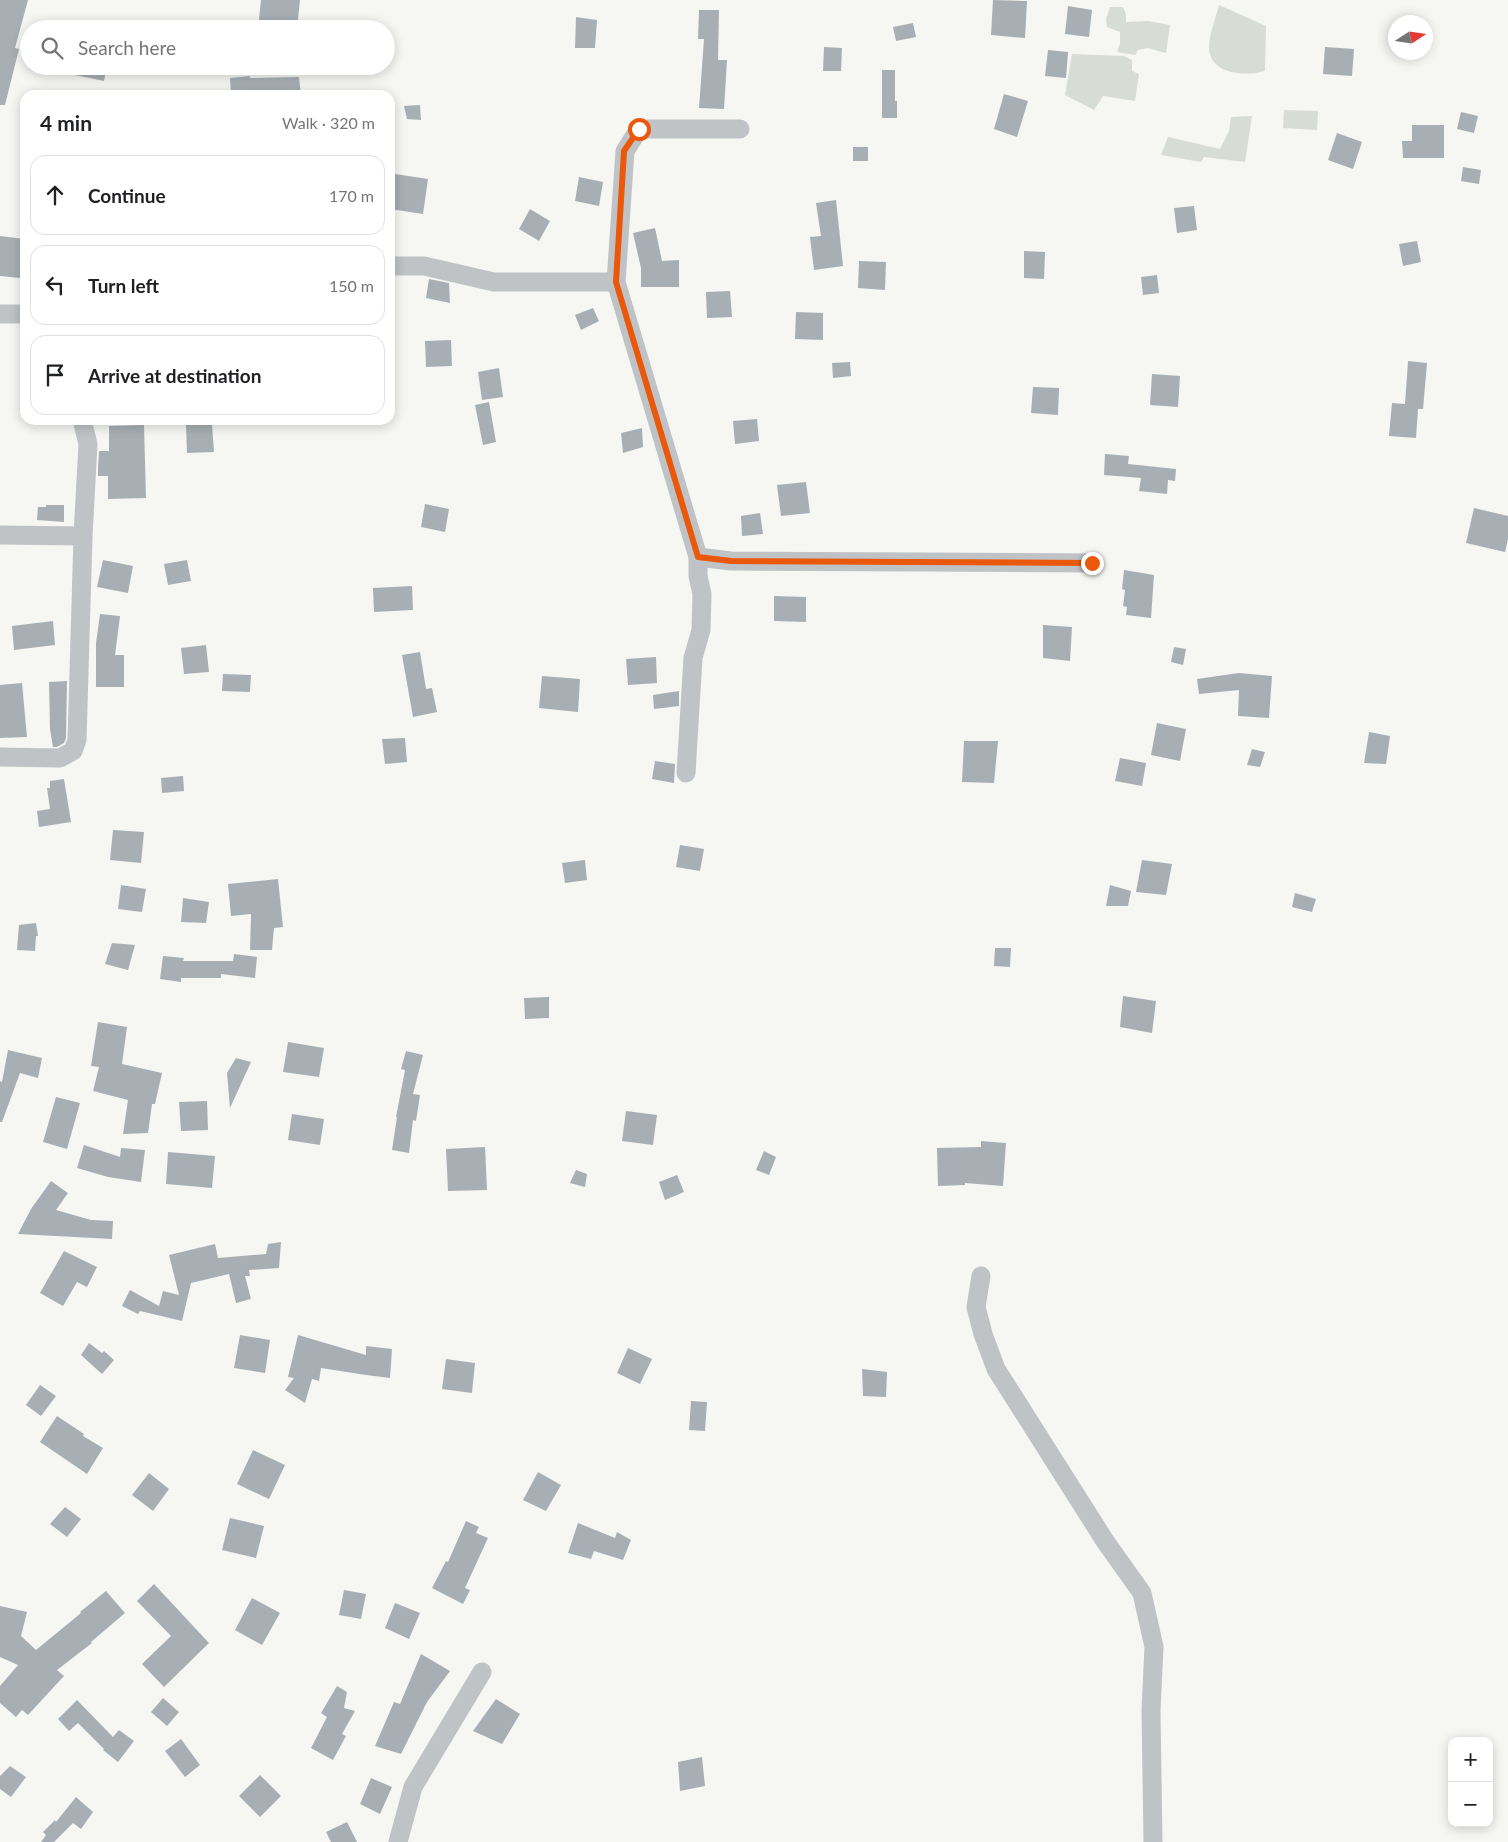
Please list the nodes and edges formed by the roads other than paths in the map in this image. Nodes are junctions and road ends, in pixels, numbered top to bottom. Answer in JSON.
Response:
{"nodes":[{"id":1,"x":740,"y":129,"type":"dead end"},
{"id":2,"x":395,"y":266,"type":"edge"},
{"id":3,"x":616,"y":282,"type":"junction"},
{"id":4,"x":0,"y":314,"type":"edge"},
{"id":5,"x":20,"y":314,"type":"edge"},
{"id":6,"x":83,"y":425,"type":"edge"},
{"id":7,"x":0,"y":536,"type":"edge"},
{"id":8,"x":83,"y":536,"type":"junction"},
{"id":9,"x":698,"y":557,"type":"junction"},
{"id":10,"x":1092,"y":563,"type":"dead end"},
{"id":11,"x":0,"y":757,"type":"edge"},
{"id":12,"x":686,"y":773,"type":"dead end"},
{"id":13,"x":981,"y":1276,"type":"dead end"},
{"id":14,"x":482,"y":1672,"type":"dead end"},
{"id":15,"x":398,"y":1842,"type":"edge"},
{"id":16,"x":1153,"y":1842,"type":"edge"}],
"edges":[{"from":1,"to":3,"type":"street"},
{"from":2,"to":3,"type":"street"},
{"from":3,"to":9,"type":"street"},
{"from":4,"to":5,"type":"street"},
{"from":6,"to":8,"type":"street"},
{"from":7,"to":8,"type":"street"},
{"from":8,"to":11,"type":"street"},
{"from":9,"to":10,"type":"street"},
{"from":9,"to":12,"type":"street"},
{"from":13,"to":16,"type":"street"},
{"from":14,"to":15,"type":"street"}]}
